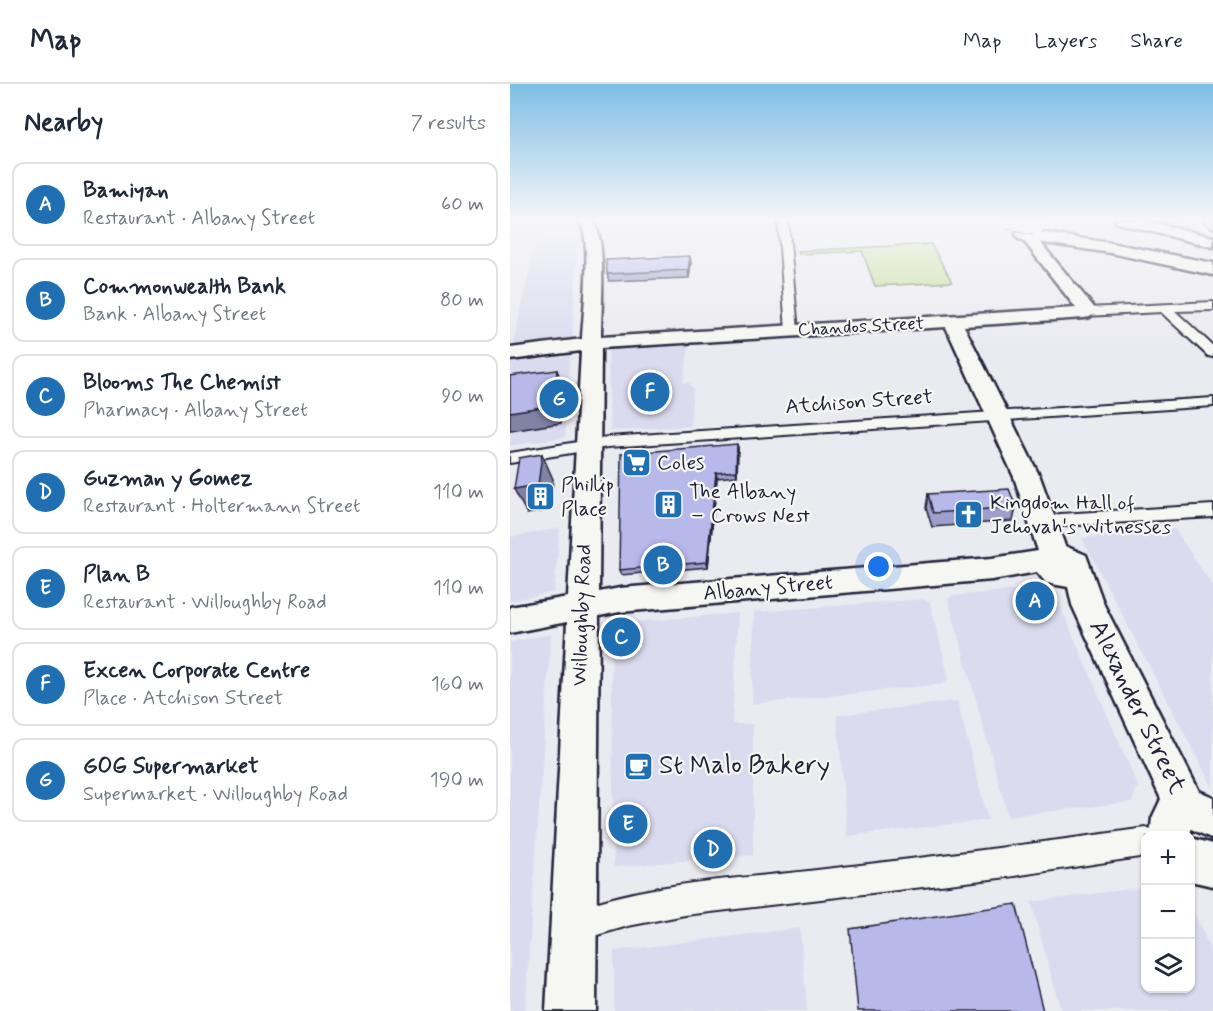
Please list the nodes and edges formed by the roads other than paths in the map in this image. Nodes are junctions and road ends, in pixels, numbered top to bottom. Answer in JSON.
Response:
{"nodes":[{"id":1,"x":593,"y":263,"type":"edge"},
{"id":2,"x":787,"y":263,"type":"edge"},
{"id":3,"x":1047,"y":263,"type":"edge"},
{"id":4,"x":1193,"y":263,"type":"edge"},
{"id":5,"x":1213,"y":269,"type":"edge"},
{"id":6,"x":1213,"y":306,"type":"edge"},
{"id":7,"x":1165,"y":309,"type":"junction"},
{"id":8,"x":1086,"y":312,"type":"junction"},
{"id":9,"x":953,"y":322,"type":"junction"},
{"id":10,"x":792,"y":325,"type":"junction"},
{"id":11,"x":591,"y":344,"type":"junction"},
{"id":12,"x":1213,"y":353,"type":"edge"},
{"id":13,"x":510,"y":354,"type":"edge"},
{"id":14,"x":1213,"y":402,"type":"edge"},
{"id":15,"x":998,"y":416,"type":"junction"},
{"id":16,"x":588,"y":444,"type":"junction"},
{"id":17,"x":510,"y":458,"type":"edge"},
{"id":18,"x":1027,"y":477,"type":"junction"},
{"id":19,"x":1213,"y":511,"type":"edge"},
{"id":20,"x":1060,"y":520,"type":"junction"},
{"id":21,"x":1063,"y":566,"type":"junction"},
{"id":22,"x":582,"y":606,"type":"junction"},
{"id":23,"x":510,"y":620,"type":"edge"},
{"id":24,"x":1190,"y":821,"type":"edge"},
{"id":25,"x":1141,"y":843,"type":"edge"},
{"id":26,"x":1195,"y":861,"type":"edge"},
{"id":27,"x":1213,"y":865,"type":"edge"},
{"id":28,"x":573,"y":926,"type":"junction"},
{"id":29,"x":571,"y":1011,"type":"edge"}],
"edges":[{"from":1,"to":11,"type":"street","name":"Willoughby Road"},
{"from":2,"to":10,"type":"street"},
{"from":3,"to":8,"type":"street"},
{"from":4,"to":5,"type":"highway"},
{"from":6,"to":7,"type":"street","name":"Chandos Street"},
{"from":7,"to":8,"type":"street","name":"Chandos Street"},
{"from":7,"to":12,"type":"street"},
{"from":8,"to":9,"type":"street","name":"Chandos Street"},
{"from":9,"to":10,"type":"street","name":"Chandos Street"},
{"from":9,"to":15,"type":"street","name":"Alexander Street"},
{"from":10,"to":11,"type":"street","name":"Chandos Street"},
{"from":11,"to":13,"type":"street","name":"Chandos Street"},
{"from":11,"to":16,"type":"street","name":"Willoughby Road"},
{"from":14,"to":15,"type":"street","name":"Atchison Street"},
{"from":15,"to":16,"type":"street","name":"Atchison Street"},
{"from":15,"to":18,"type":"street","name":"Alexander Street"},
{"from":16,"to":17,"type":"street","name":"Atchison Street"},
{"from":16,"to":22,"type":"street","name":"Willoughby Road"},
{"from":18,"to":20,"type":"street","name":"Alexander Street"},
{"from":18,"to":21,"type":"street","name":"Alexander Street"},
{"from":19,"to":20,"type":"street"},
{"from":20,"to":21,"type":"street","name":"Alexander Street"},
{"from":21,"to":22,"type":"street","name":"Albany Street"},
{"from":21,"to":24,"type":"street","name":"Alexander Street"},
{"from":22,"to":23,"type":"street","name":"Albany Street"},
{"from":22,"to":28,"type":"street","name":"Willoughby Road"},
{"from":25,"to":28,"type":"street"},
{"from":26,"to":27,"type":"street"},
{"from":28,"to":29,"type":"street","name":"Willoughby Road"}]}
